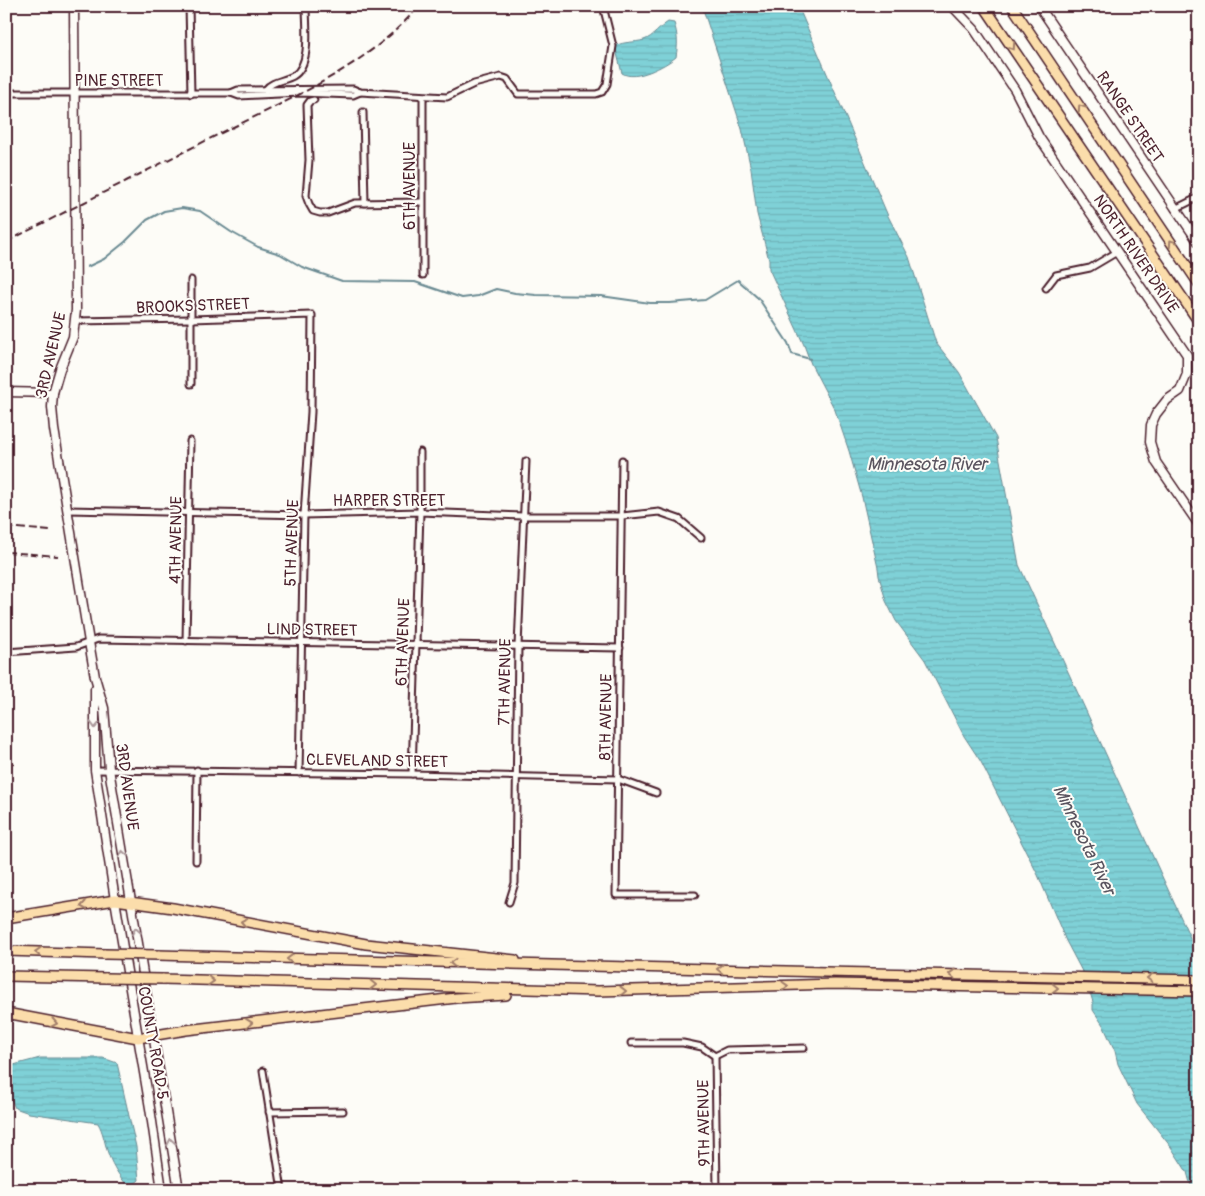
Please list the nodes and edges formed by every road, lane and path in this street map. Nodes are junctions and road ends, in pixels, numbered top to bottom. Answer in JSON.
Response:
{"nodes":[{"id":1,"x":74,"y":6,"type":"edge"},
{"id":2,"x":189,"y":6,"type":"edge"},
{"id":3,"x":306,"y":6,"type":"edge"},
{"id":4,"x":604,"y":6,"type":"edge"},
{"id":5,"x":952,"y":6,"type":"edge"},
{"id":6,"x":984,"y":6,"type":"edge"},
{"id":7,"x":1012,"y":6,"type":"edge"},
{"id":8,"x":1039,"y":6,"type":"edge"},
{"id":9,"x":266,"y":89,"type":"junction"},
{"id":10,"x":360,"y":92,"type":"junction"},
{"id":11,"x":6,"y":93,"type":"edge"},
{"id":12,"x":232,"y":93,"type":"junction"},
{"id":13,"x":75,"y":94,"type":"junction"},
{"id":14,"x":191,"y":94,"type":"junction"},
{"id":15,"x":423,"y":96,"type":"junction"},
{"id":16,"x":314,"y":100,"type":"dead end"},
{"id":17,"x":363,"y":112,"type":"dead end"},
{"id":18,"x":1199,"y":197,"type":"edge"},
{"id":19,"x":422,"y":202,"type":"junction"},
{"id":20,"x":365,"y":203,"type":"junction"},
{"id":21,"x":1175,"y":209,"type":"junction"},
{"id":22,"x":1199,"y":243,"type":"edge"},
{"id":23,"x":1117,"y":252,"type":"junction"},
{"id":24,"x":424,"y":275,"type":"dead end"},
{"id":25,"x":191,"y":280,"type":"dead end"},
{"id":26,"x":1199,"y":284,"type":"edge"},
{"id":27,"x":1046,"y":288,"type":"dead end"},
{"id":28,"x":312,"y":314,"type":"joint"},
{"id":29,"x":191,"y":319,"type":"junction"},
{"id":30,"x":76,"y":321,"type":"junction"},
{"id":31,"x":1199,"y":322,"type":"edge"},
{"id":32,"x":191,"y":384,"type":"dead end"},
{"id":33,"x":6,"y":392,"type":"edge"},
{"id":34,"x":53,"y":393,"type":"junction"},
{"id":35,"x":190,"y":440,"type":"dead end"},
{"id":36,"x":420,"y":452,"type":"dead end"},
{"id":37,"x":526,"y":460,"type":"dead end"},
{"id":38,"x":622,"y":460,"type":"dead end"},
{"id":39,"x":68,"y":510,"type":"junction"},
{"id":40,"x":189,"y":512,"type":"junction"},
{"id":41,"x":420,"y":512,"type":"junction"},
{"id":42,"x":304,"y":514,"type":"junction"},
{"id":43,"x":523,"y":516,"type":"junction"},
{"id":44,"x":622,"y":516,"type":"junction"},
{"id":45,"x":1199,"y":525,"type":"edge"},
{"id":46,"x":702,"y":538,"type":"dead end"},
{"id":47,"x":186,"y":641,"type":"junction"},
{"id":48,"x":89,"y":642,"type":"junction"},
{"id":49,"x":302,"y":642,"type":"junction"},
{"id":50,"x":416,"y":644,"type":"junction"},
{"id":51,"x":518,"y":646,"type":"junction"},
{"id":52,"x":620,"y":648,"type":"junction"},
{"id":53,"x":6,"y":652,"type":"edge"},
{"id":54,"x":95,"y":677,"type":"junction"},
{"id":55,"x":95,"y":770,"type":"junction"},
{"id":56,"x":109,"y":770,"type":"junction"},
{"id":57,"x":197,"y":770,"type":"junction"},
{"id":58,"x":299,"y":773,"type":"junction"},
{"id":59,"x":412,"y":774,"type":"junction"},
{"id":60,"x":517,"y":776,"type":"junction"},
{"id":61,"x":618,"y":779,"type":"junction"},
{"id":62,"x":656,"y":793,"type":"dead end"},
{"id":63,"x":196,"y":861,"type":"dead end"},
{"id":64,"x":695,"y":895,"type":"dead end"},
{"id":65,"x":114,"y":900,"type":"junction"},
{"id":66,"x":132,"y":902,"type":"junction"},
{"id":67,"x":509,"y":902,"type":"dead end"},
{"id":68,"x":6,"y":918,"type":"edge"},
{"id":69,"x":6,"y":951,"type":"edge"},
{"id":70,"x":552,"y":966,"type":"junction"},
{"id":71,"x":6,"y":976,"type":"edge"},
{"id":72,"x":1199,"y":980,"type":"edge"},
{"id":73,"x":598,"y":991,"type":"junction"},
{"id":74,"x":1199,"y":991,"type":"edge"},
{"id":75,"x":6,"y":1013,"type":"edge"},
{"id":76,"x":154,"y":1036,"type":"junction"},
{"id":77,"x":138,"y":1038,"type":"junction"},
{"id":78,"x":631,"y":1043,"type":"dead end"},
{"id":79,"x":804,"y":1048,"type":"dead end"},
{"id":80,"x":715,"y":1056,"type":"junction"},
{"id":81,"x":263,"y":1071,"type":"dead end"},
{"id":82,"x":344,"y":1111,"type":"dead end"},
{"id":83,"x":269,"y":1112,"type":"junction"},
{"id":84,"x":162,"y":1190,"type":"edge"},
{"id":85,"x":179,"y":1190,"type":"edge"},
{"id":86,"x":282,"y":1190,"type":"edge"},
{"id":87,"x":717,"y":1190,"type":"edge"}],
"edges":[{"from":1,"to":13,"type":"street","name":"3RD AVENUE"},
{"from":2,"to":14,"type":"street"},
{"from":3,"to":9,"type":"street"},
{"from":4,"to":15,"type":"street","name":"PINE STREET"},
{"from":5,"to":23,"type":"street","name":"NORTH RIVER DRIVE"},
{"from":6,"to":31,"type":"highway","one_way":true},
{"from":26,"to":7,"type":"highway","one_way":true},
{"from":8,"to":21,"type":"street","name":"RANGE STREET"},
{"from":9,"to":10,"type":"street","name":"PINE STREET"},
{"from":9,"to":12,"type":"street","name":"PINE STREET"},
{"from":10,"to":12,"type":"street","name":"PINE STREET"},
{"from":10,"to":15,"type":"street","name":"PINE STREET"},
{"from":11,"to":13,"type":"street","name":"PINE STREET"},
{"from":12,"to":14,"type":"street","name":"PINE STREET"},
{"from":13,"to":14,"type":"street","name":"PINE STREET"},
{"from":13,"to":30,"type":"street","name":"3RD AVENUE"},
{"from":15,"to":19,"type":"street","name":"6TH AVENUE"},
{"from":16,"to":20,"type":"street"},
{"from":17,"to":20,"type":"street"},
{"from":18,"to":21,"type":"street"},
{"from":19,"to":20,"type":"street"},
{"from":19,"to":24,"type":"street","name":"6TH AVENUE"},
{"from":21,"to":22,"type":"street","name":"RANGE STREET"},
{"from":23,"to":27,"type":"street"},
{"from":23,"to":45,"type":"street","name":"NORTH RIVER DRIVE"},
{"from":25,"to":29,"type":"street"},
{"from":28,"to":29,"type":"street","name":"BROOKS STREET"},
{"from":28,"to":42,"type":"street","name":"5TH AVENUE"},
{"from":29,"to":30,"type":"street","name":"BROOKS STREET"},
{"from":29,"to":32,"type":"street"},
{"from":30,"to":34,"type":"street","name":"3RD AVENUE"},
{"from":33,"to":34,"type":"street"},
{"from":34,"to":39,"type":"street","name":"3RD AVENUE"},
{"from":35,"to":40,"type":"street","name":"4TH AVENUE"},
{"from":36,"to":41,"type":"street","name":"6TH AVENUE"},
{"from":37,"to":43,"type":"street","name":"7TH AVENUE"},
{"from":38,"to":44,"type":"street","name":"8TH AVENUE"},
{"from":39,"to":40,"type":"street","name":"HARPER STREET"},
{"from":39,"to":48,"type":"street","name":"3RD AVENUE"},
{"from":40,"to":42,"type":"street","name":"HARPER STREET"},
{"from":40,"to":47,"type":"street","name":"4TH AVENUE"},
{"from":41,"to":42,"type":"street","name":"HARPER STREET"},
{"from":41,"to":43,"type":"street","name":"HARPER STREET"},
{"from":41,"to":50,"type":"street","name":"6TH AVENUE"},
{"from":42,"to":49,"type":"street","name":"5TH AVENUE"},
{"from":43,"to":44,"type":"street","name":"HARPER STREET"},
{"from":43,"to":51,"type":"street","name":"7TH AVENUE"},
{"from":44,"to":46,"type":"street","name":"HARPER STREET"},
{"from":44,"to":52,"type":"street","name":"8TH AVENUE"},
{"from":47,"to":48,"type":"street","name":"LIND STREET"},
{"from":47,"to":49,"type":"street","name":"LIND STREET"},
{"from":48,"to":53,"type":"street","name":"LIND STREET"},
{"from":48,"to":54,"type":"street","name":"3RD AVENUE"},
{"from":49,"to":50,"type":"street","name":"LIND STREET"},
{"from":49,"to":58,"type":"street","name":"5TH AVENUE"},
{"from":50,"to":51,"type":"street","name":"LIND STREET"},
{"from":50,"to":59,"type":"street","name":"6TH AVENUE"},
{"from":51,"to":52,"type":"street","name":"LIND STREET"},
{"from":51,"to":60,"type":"street","name":"7TH AVENUE"},
{"from":52,"to":61,"type":"street","name":"8TH AVENUE"},
{"from":54,"to":55,"type":"street","name":"3RD AVENUE","one_way":true},
{"from":54,"to":56,"type":"street","name":"3RD AVENUE"},
{"from":55,"to":56,"type":"street","name":"CLEVELAND STREET"},
{"from":55,"to":65,"type":"street","name":"3RD AVENUE"},
{"from":56,"to":57,"type":"street","name":"CLEVELAND STREET"},
{"from":66,"to":56,"type":"street","name":"3RD AVENUE","one_way":true},
{"from":57,"to":58,"type":"street","name":"CLEVELAND STREET"},
{"from":57,"to":63,"type":"street"},
{"from":58,"to":59,"type":"street","name":"CLEVELAND STREET"},
{"from":59,"to":60,"type":"street","name":"CLEVELAND STREET"},
{"from":60,"to":61,"type":"street","name":"CLEVELAND STREET"},
{"from":60,"to":67,"type":"street","name":"7TH AVENUE"},
{"from":61,"to":62,"type":"street","name":"CLEVELAND STREET"},
{"from":61,"to":64,"type":"street","name":"8TH AVENUE"},
{"from":65,"to":66,"type":"highway"},
{"from":65,"to":68,"type":"highway","one_way":true},
{"from":65,"to":77,"type":"street","name":"COUNTY ROAD 5"},
{"from":70,"to":66,"type":"highway","one_way":true},
{"from":76,"to":66,"type":"street","name":"COUNTY ROAD 5","one_way":true},
{"from":70,"to":69,"type":"highway","one_way":true,"bridge":true},
{"from":72,"to":70,"type":"highway","one_way":true},
{"from":71,"to":73,"type":"highway","one_way":true,"bridge":true},
{"from":73,"to":74,"type":"highway","one_way":true},
{"from":76,"to":73,"type":"highway","one_way":true},
{"from":75,"to":77,"type":"highway","one_way":true},
{"from":76,"to":77,"type":"highway"},
{"from":85,"to":76,"type":"street","name":"COUNTY ROAD 5","one_way":true},
{"from":77,"to":84,"type":"street","name":"COUNTY ROAD 5"},
{"from":78,"to":80,"type":"street"},
{"from":79,"to":80,"type":"street"},
{"from":80,"to":87,"type":"street","name":"9TH AVENUE"},
{"from":81,"to":83,"type":"street"},
{"from":82,"to":83,"type":"street"},
{"from":83,"to":86,"type":"street"}]}
